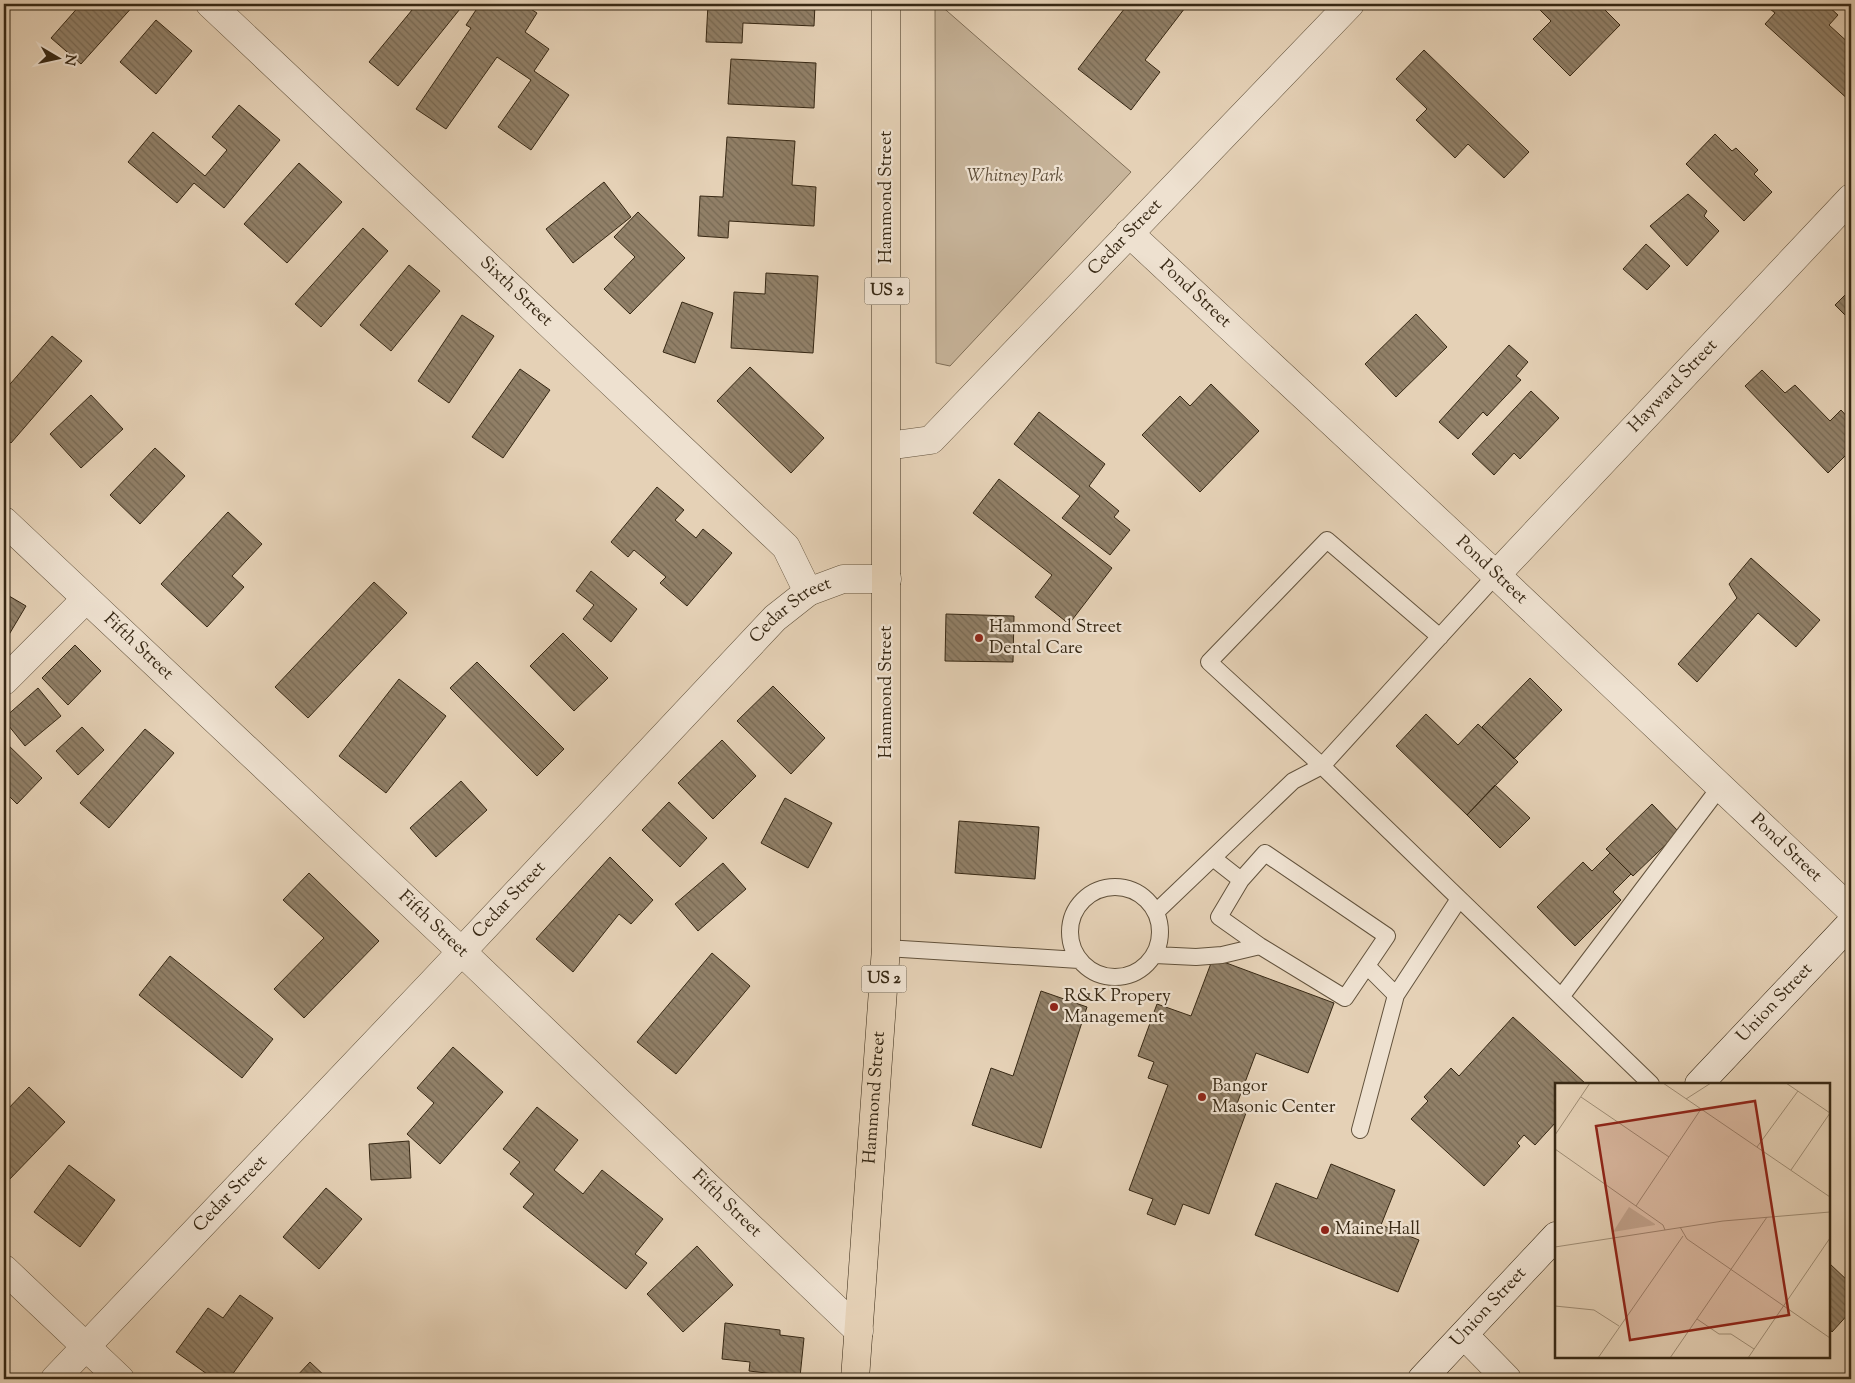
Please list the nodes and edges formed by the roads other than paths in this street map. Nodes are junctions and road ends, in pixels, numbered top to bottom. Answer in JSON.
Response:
{"nodes":[{"id":1,"x":210,"y":4,"type":"edge"},
{"id":2,"x":886,"y":4,"type":"edge"},
{"id":3,"x":1350,"y":4,"type":"edge"},
{"id":4,"x":1851,"y":198,"type":"edge"},
{"id":5,"x":1129,"y":233,"type":"junction"},
{"id":6,"x":887,"y":446,"type":"junction"},
{"id":7,"x":4,"y":520,"type":"edge"},
{"id":8,"x":1496,"y":575,"type":"junction"},
{"id":9,"x":887,"y":578,"type":"junction"},
{"id":10,"x":808,"y":592,"type":"junction"},
{"id":11,"x":86,"y":599,"type":"junction"},
{"id":12,"x":1440,"y":637,"type":"junction"},
{"id":13,"x":4,"y":681,"type":"edge"},
{"id":14,"x":1322,"y":766,"type":"junction"},
{"id":15,"x":1720,"y":787,"type":"junction"},
{"id":16,"x":1213,"y":858,"type":"junction"},
{"id":17,"x":1241,"y":880,"type":"junction"},
{"id":18,"x":1459,"y":899,"type":"junction"},
{"id":19,"x":1851,"y":910,"type":"edge"},
{"id":20,"x":1156,"y":912,"type":"junction"},
{"id":21,"x":1851,"y":923,"type":"edge"},
{"id":22,"x":1260,"y":946,"type":"junction"},
{"id":23,"x":886,"y":948,"type":"junction"},
{"id":24,"x":462,"y":952,"type":"junction"},
{"id":25,"x":1155,"y":955,"type":"junction"},
{"id":26,"x":1080,"y":960,"type":"junction"},
{"id":27,"x":1367,"y":966,"type":"junction"},
{"id":28,"x":1396,"y":995,"type":"junction"},
{"id":29,"x":1561,"y":997,"type":"junction"},
{"id":30,"x":1650,"y":1083,"type":"edge"},
{"id":31,"x":1701,"y":1083,"type":"edge"},
{"id":32,"x":1360,"y":1130,"type":"dead end"},
{"id":33,"x":1555,"y":1237,"type":"edge"},
{"id":34,"x":4,"y":1269,"type":"edge"},
{"id":35,"x":859,"y":1331,"type":"junction"},
{"id":36,"x":1464,"y":1334,"type":"junction"},
{"id":37,"x":86,"y":1346,"type":"junction"},
{"id":38,"x":55,"y":1379,"type":"edge"},
{"id":39,"x":120,"y":1379,"type":"edge"},
{"id":40,"x":855,"y":1379,"type":"edge"},
{"id":41,"x":1422,"y":1379,"type":"edge"},
{"id":42,"x":1507,"y":1379,"type":"edge"}],
"edges":[{"from":1,"to":10,"type":"street","name":"Sixth Street"},
{"from":2,"to":6,"type":"main road","name":"Hammond Street","number":"US 2"},
{"from":3,"to":5,"type":"street","name":"Cedar Street"},
{"from":4,"to":8,"type":"street","name":"Hayward Street"},
{"from":5,"to":6,"type":"street","name":"Cedar Street"},
{"from":5,"to":8,"type":"street","name":"Pond Street"},
{"from":6,"to":9,"type":"main road","name":"Hammond Street","number":"US 2"},
{"from":7,"to":11,"type":"street","name":"Fifth Street"},
{"from":8,"to":12,"type":"lane"},
{"from":8,"to":15,"type":"street","name":"Pond Street"},
{"from":9,"to":10,"type":"street","name":"Cedar Street"},
{"from":9,"to":23,"type":"main road","name":"Hammond Street","number":"US 2"},
{"from":10,"to":24,"type":"street","name":"Cedar Street"},
{"from":11,"to":13,"type":"street"},
{"from":11,"to":24,"type":"street","name":"Fifth Street"},
{"from":12,"to":14,"type":"lane"},
{"from":12,"to":14,"type":"lane"},
{"from":14,"to":16,"type":"lane"},
{"from":14,"to":18,"type":"lane"},
{"from":15,"to":19,"type":"street","name":"Pond Street"},
{"from":15,"to":29,"type":"lane"},
{"from":16,"to":17,"type":"lane"},
{"from":16,"to":20,"type":"lane"},
{"from":17,"to":22,"type":"lane"},
{"from":17,"to":27,"type":"lane"},
{"from":18,"to":28,"type":"lane"},
{"from":18,"to":29,"type":"lane"},
{"from":20,"to":25,"type":"lane"},
{"from":20,"to":26,"type":"lane"},
{"from":21,"to":31,"type":"street","name":"Union Street"},
{"from":22,"to":25,"type":"lane"},
{"from":22,"to":27,"type":"lane"},
{"from":23,"to":26,"type":"lane"},
{"from":23,"to":35,"type":"main road","name":"Hammond Street","number":"US 2"},
{"from":24,"to":35,"type":"street","name":"Fifth Street"},
{"from":24,"to":37,"type":"street","name":"Cedar Street"},
{"from":25,"to":26,"type":"lane"},
{"from":27,"to":28,"type":"lane"},
{"from":28,"to":32,"type":"lane"},
{"from":29,"to":30,"type":"lane"},
{"from":33,"to":36,"type":"street","name":"Union Street"},
{"from":34,"to":37,"type":"street"},
{"from":35,"to":40,"type":"main road","name":"Hammond Street","number":"US 2"},
{"from":36,"to":41,"type":"street","name":"Union Street"},
{"from":36,"to":42,"type":"street"},
{"from":37,"to":38,"type":"street","name":"Cedar Street"},
{"from":37,"to":39,"type":"street"}]}
